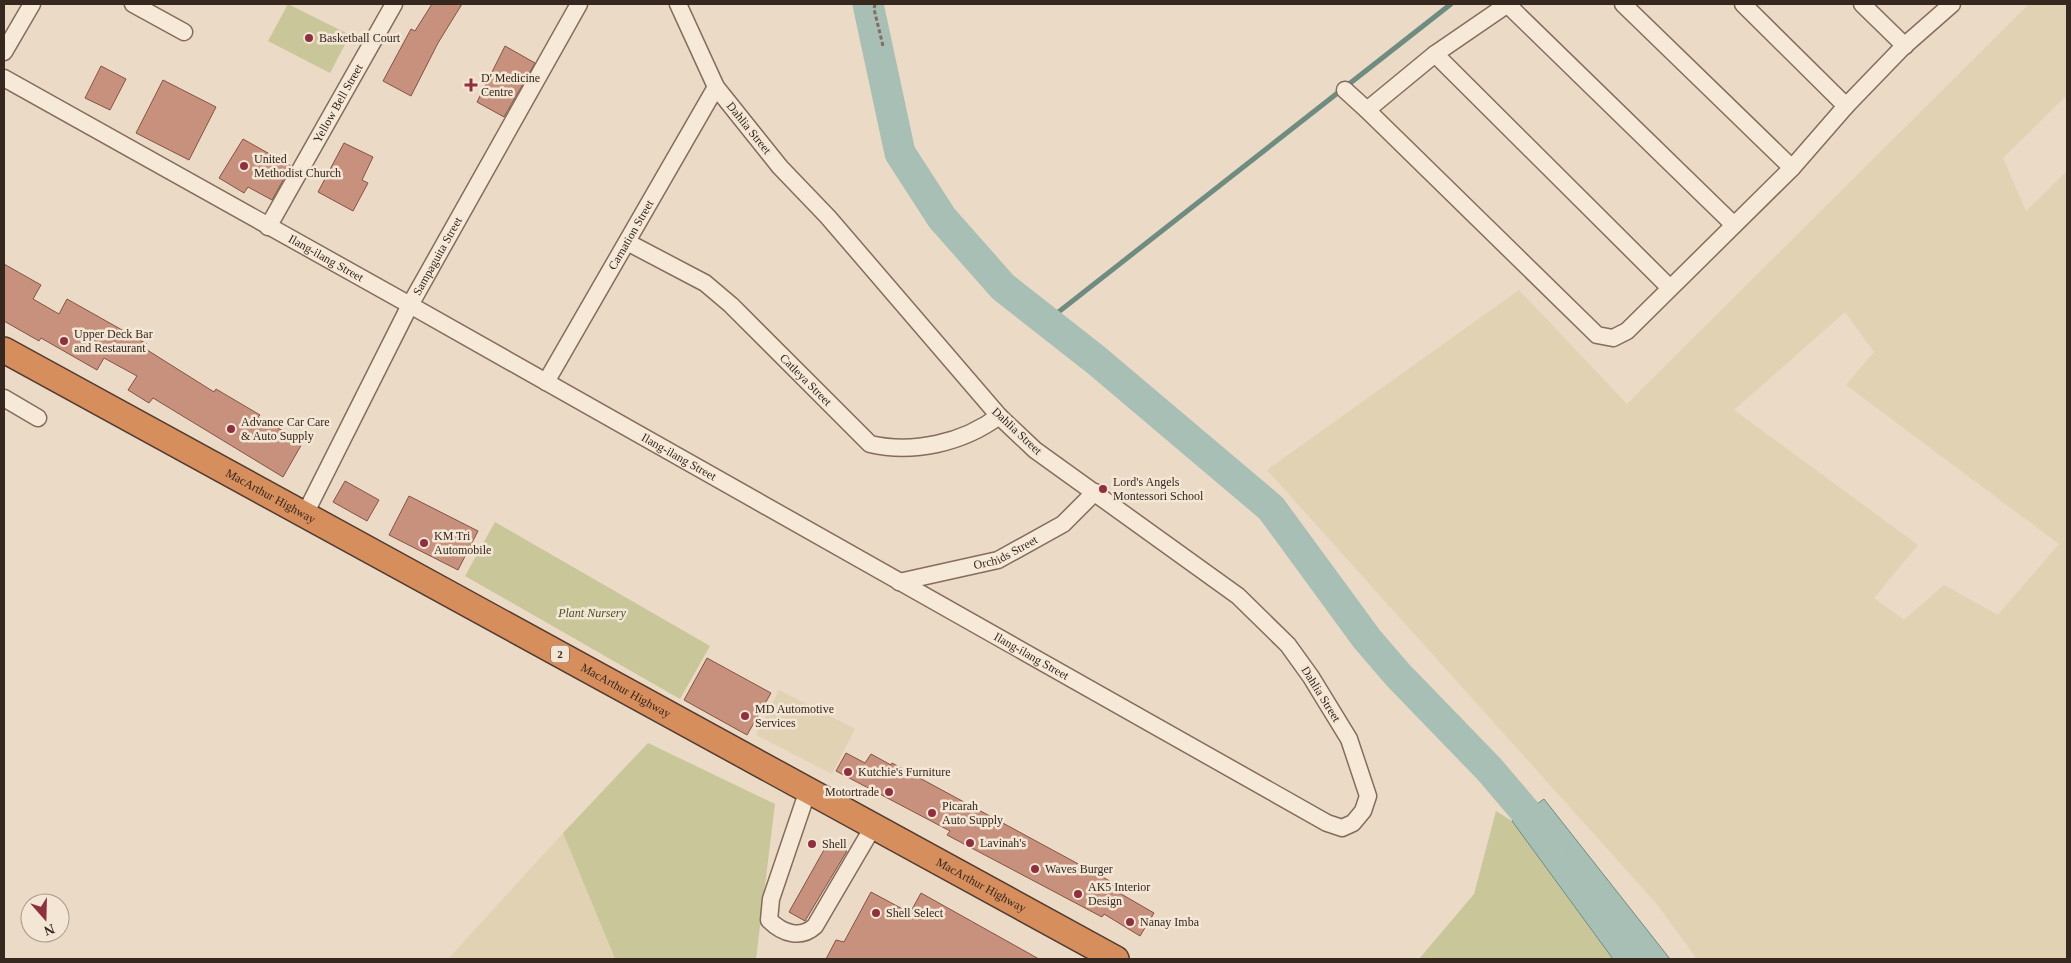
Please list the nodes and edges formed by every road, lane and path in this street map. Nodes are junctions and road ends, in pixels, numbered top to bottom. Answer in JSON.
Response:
{"nodes":[{"id":1,"x":32,"y":4,"type":"edge"},
{"id":2,"x":133,"y":4,"type":"edge"},
{"id":3,"x":394,"y":4,"type":"edge"},
{"id":4,"x":578,"y":4,"type":"edge"},
{"id":5,"x":678,"y":4,"type":"edge"},
{"id":6,"x":875,"y":4,"type":"edge"},
{"id":7,"x":1508,"y":4,"type":"edge"},
{"id":8,"x":1623,"y":4,"type":"edge"},
{"id":9,"x":1743,"y":4,"type":"edge"},
{"id":10,"x":1862,"y":4,"type":"edge"},
{"id":11,"x":1952,"y":4,"type":"edge"},
{"id":12,"x":184,"y":32,"type":"dead end"},
{"id":13,"x":882,"y":46,"type":"dead end"},
{"id":14,"x":1905,"y":46,"type":"junction"},
{"id":15,"x":4,"y":52,"type":"edge"},
{"id":16,"x":1435,"y":54,"type":"junction"},
{"id":17,"x":4,"y":78,"type":"edge"},
{"id":18,"x":716,"y":86,"type":"junction"},
{"id":19,"x":1345,"y":90,"type":"dead end"},
{"id":20,"x":1846,"y":106,"type":"junction"},
{"id":21,"x":1367,"y":110,"type":"junction"},
{"id":22,"x":1792,"y":168,"type":"junction"},
{"id":23,"x":1734,"y":226,"type":"junction"},
{"id":24,"x":268,"y":227,"type":"junction"},
{"id":25,"x":627,"y":242,"type":"junction"},
{"id":26,"x":1669,"y":287,"type":"junction"},
{"id":27,"x":410,"y":305,"type":"junction"},
{"id":28,"x":6,"y":357,"type":"edge"},
{"id":29,"x":546,"y":382,"type":"junction"},
{"id":30,"x":4,"y":398,"type":"edge"},
{"id":31,"x":998,"y":416,"type":"junction"},
{"id":32,"x":38,"y":418,"type":"dead end"},
{"id":33,"x":1095,"y":492,"type":"junction"},
{"id":34,"x":304,"y":514,"type":"junction"},
{"id":35,"x":899,"y":582,"type":"junction"},
{"id":36,"x":808,"y":790,"type":"junction"},
{"id":37,"x":1353,"y":823,"type":"joint"},
{"id":38,"x":873,"y":827,"type":"junction"},
{"id":39,"x":1116,"y":959,"type":"edge"}],
"edges":[{"from":1,"to":15,"type":"street"},
{"from":2,"to":12,"type":"street"},
{"from":3,"to":24,"type":"street","name":"Yellow Bell Street"},
{"from":4,"to":27,"type":"street","name":"Sampaguita Street"},
{"from":5,"to":18,"type":"street","name":"Dahlia Street"},
{"from":6,"to":13,"type":"path"},
{"from":7,"to":16,"type":"street"},
{"from":7,"to":23,"type":"street"},
{"from":8,"to":22,"type":"street"},
{"from":9,"to":20,"type":"street"},
{"from":10,"to":14,"type":"street"},
{"from":11,"to":14,"type":"street"},
{"from":14,"to":20,"type":"street"},
{"from":16,"to":21,"type":"street"},
{"from":16,"to":26,"type":"street"},
{"from":17,"to":24,"type":"street","name":"Ilang-ilang Street"},
{"from":18,"to":25,"type":"street","name":"Carnation Street"},
{"from":18,"to":31,"type":"street","name":"Dahlia Street"},
{"from":19,"to":21,"type":"street"},
{"from":20,"to":22,"type":"street"},
{"from":21,"to":26,"type":"street"},
{"from":22,"to":23,"type":"street"},
{"from":23,"to":26,"type":"street"},
{"from":24,"to":27,"type":"street","name":"Ilang-ilang Street"},
{"from":25,"to":29,"type":"street","name":"Carnation Street"},
{"from":25,"to":31,"type":"street","name":"Catleya Street"},
{"from":27,"to":29,"type":"street","name":"Ilang-ilang Street"},
{"from":27,"to":34,"type":"street","name":"Sampaguita Street"},
{"from":28,"to":34,"type":"highway","name":"MacArthur Highway","number":"2"},
{"from":29,"to":35,"type":"street","name":"Ilang-ilang Street"},
{"from":30,"to":32,"type":"street"},
{"from":31,"to":33,"type":"street","name":"Dahlia Street"},
{"from":33,"to":35,"type":"street","name":"Orchids Street"},
{"from":33,"to":37,"type":"street","name":"Dahlia Street"},
{"from":34,"to":36,"type":"highway","name":"MacArthur Highway","number":"2"},
{"from":35,"to":37,"type":"street","name":"Ilang-ilang Street"},
{"from":36,"to":38,"type":"highway","name":"MacArthur Highway","number":"2"},
{"from":36,"to":38,"type":"street"},
{"from":38,"to":39,"type":"highway","name":"MacArthur Highway","number":"2"}]}
